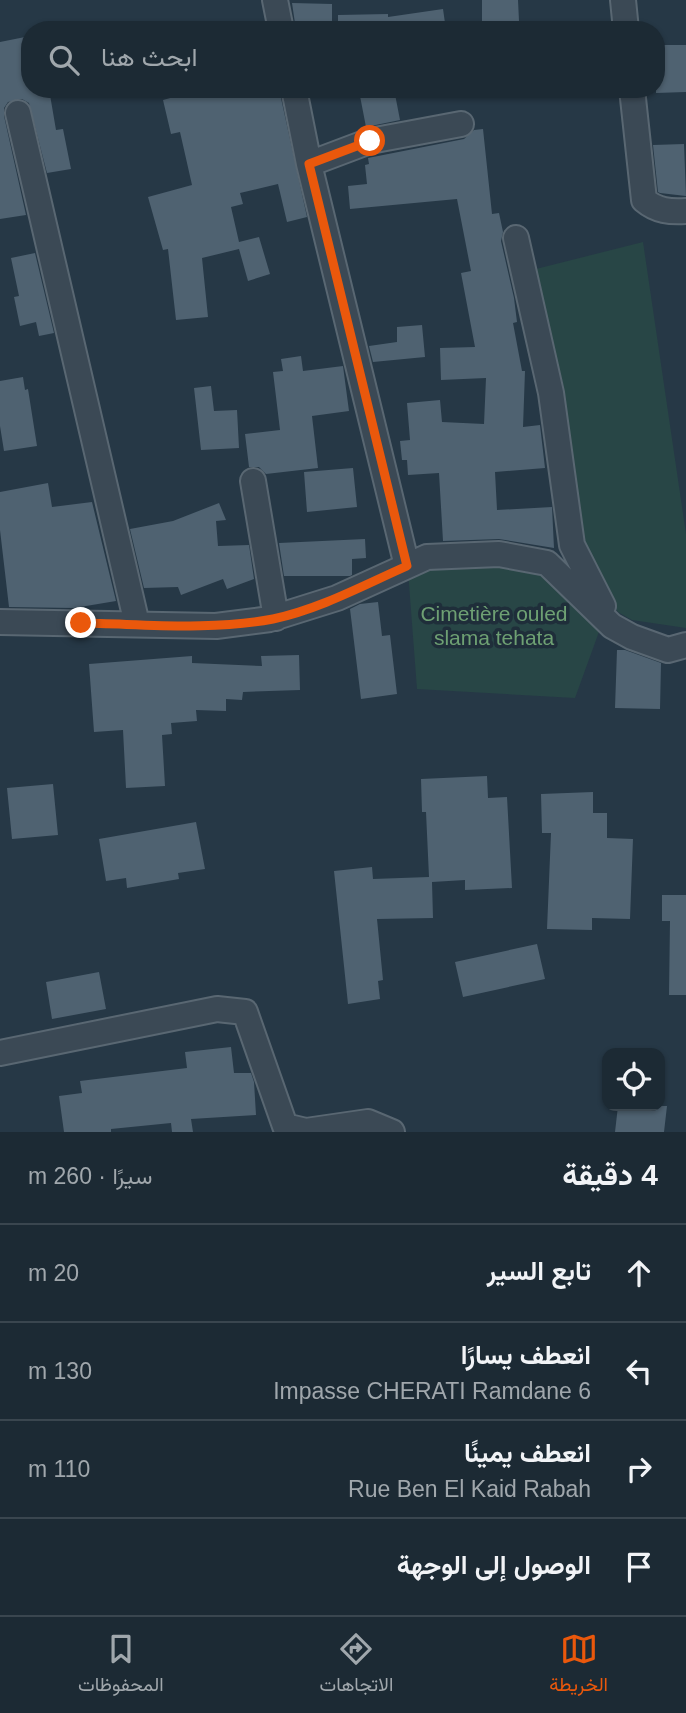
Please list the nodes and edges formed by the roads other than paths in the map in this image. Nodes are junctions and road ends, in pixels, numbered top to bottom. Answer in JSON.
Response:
{"nodes":[{"id":1,"x":275,"y":0,"type":"edge"},
{"id":2,"x":623,"y":0,"type":"edge"},
{"id":3,"x":279,"y":21,"type":"edge"},
{"id":4,"x":625,"y":21,"type":"edge"},
{"id":5,"x":296,"y":98,"type":"edge"},
{"id":6,"x":633,"y":98,"type":"edge"},
{"id":7,"x":18,"y":113,"type":"dead end"},
{"id":8,"x":461,"y":124,"type":"dead end"},
{"id":9,"x":309,"y":164,"type":"junction"},
{"id":10,"x":686,"y":211,"type":"edge"},
{"id":11,"x":516,"y":238,"type":"dead end"},
{"id":12,"x":253,"y":481,"type":"dead end"},
{"id":13,"x":407,"y":566,"type":"junction"},
{"id":14,"x":276,"y":618,"type":"junction"},
{"id":15,"x":0,"y":622,"type":"edge"},
{"id":16,"x":137,"y":624,"type":"junction"},
{"id":17,"x":612,"y":626,"type":"junction"},
{"id":18,"x":686,"y":645,"type":"edge"},
{"id":19,"x":0,"y":1053,"type":"edge"},
{"id":20,"x":392,"y":1132,"type":"edge"}],
"edges":[{"from":1,"to":3,"type":"street"},
{"from":2,"to":4,"type":"street"},
{"from":5,"to":9,"type":"street"},
{"from":6,"to":10,"type":"street"},
{"from":7,"to":16,"type":"street"},
{"from":8,"to":9,"type":"street"},
{"from":9,"to":13,"type":"street"},
{"from":11,"to":17,"type":"street"},
{"from":12,"to":14,"type":"street"},
{"from":13,"to":14,"type":"street"},
{"from":13,"to":17,"type":"street"},
{"from":14,"to":16,"type":"street"},
{"from":15,"to":16,"type":"street"},
{"from":17,"to":18,"type":"street"},
{"from":19,"to":20,"type":"street"}]}
